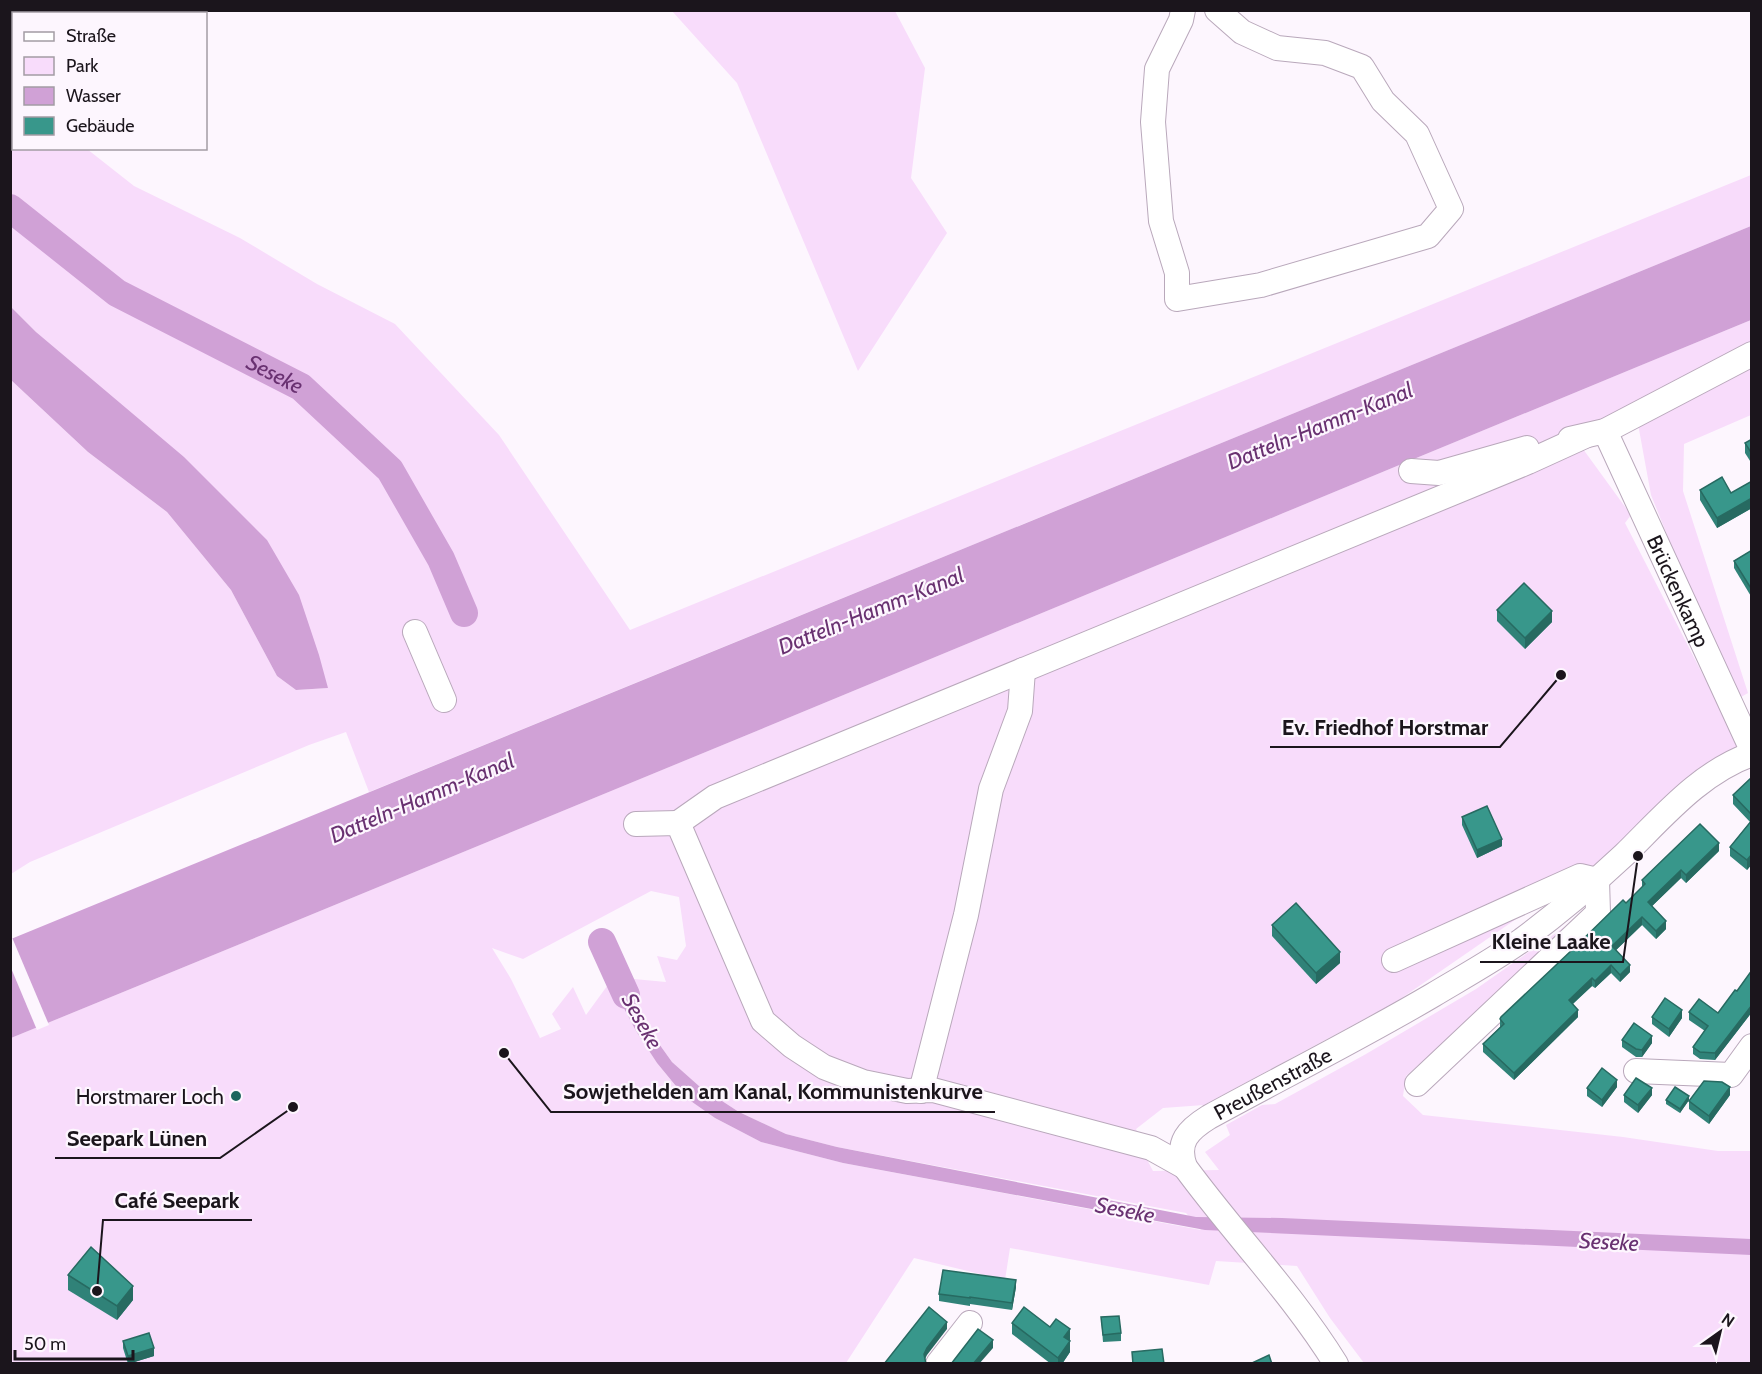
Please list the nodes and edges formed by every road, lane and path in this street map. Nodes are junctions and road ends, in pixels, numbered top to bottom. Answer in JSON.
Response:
{"nodes":[{"id":1,"x":1183,"y":10,"type":"edge"},
{"id":2,"x":1217,"y":10,"type":"edge"},
{"id":3,"x":1752,"y":354,"type":"edge"},
{"id":4,"x":1595,"y":434,"type":"junction"},
{"id":5,"x":1411,"y":471,"type":"dead end"},
{"id":6,"x":415,"y":632,"type":"dead end"},
{"id":7,"x":1023,"y":670,"type":"junction"},
{"id":8,"x":444,"y":700,"type":"dead end"},
{"id":9,"x":1752,"y":750,"type":"edge"},
{"id":10,"x":1752,"y":754,"type":"edge"},
{"id":11,"x":678,"y":823,"type":"junction"},
{"id":12,"x":636,"y":824,"type":"dead end"},
{"id":13,"x":1597,"y":880,"type":"junction"},
{"id":14,"x":1394,"y":960,"type":"dead end"},
{"id":15,"x":1752,"y":1046,"type":"edge"},
{"id":16,"x":1635,"y":1071,"type":"dead end"},
{"id":17,"x":1417,"y":1084,"type":"dead end"},
{"id":18,"x":921,"y":1091,"type":"junction"},
{"id":19,"x":1192,"y":1176,"type":"junction"},
{"id":20,"x":970,"y":1323,"type":"dead end"},
{"id":21,"x":938,"y":1364,"type":"edge"},
{"id":22,"x":1336,"y":1364,"type":"edge"}],
"edges":[{"from":1,"to":2,"type":"street"},
{"from":3,"to":4,"type":"street"},
{"from":4,"to":5,"type":"street"},
{"from":4,"to":7,"type":"street"},
{"from":4,"to":9,"type":"street","name":"Brückenkamp"},
{"from":6,"to":8,"type":"street"},
{"from":7,"to":11,"type":"street"},
{"from":7,"to":18,"type":"street"},
{"from":10,"to":13,"type":"street","name":"Preußenstraße"},
{"from":11,"to":12,"type":"street"},
{"from":11,"to":18,"type":"street"},
{"from":13,"to":14,"type":"street"},
{"from":13,"to":17,"type":"street"},
{"from":13,"to":19,"type":"street","name":"Preußenstraße"},
{"from":15,"to":16,"type":"street"},
{"from":18,"to":19,"type":"street"},
{"from":19,"to":22,"type":"street"},
{"from":20,"to":21,"type":"street"}]}
